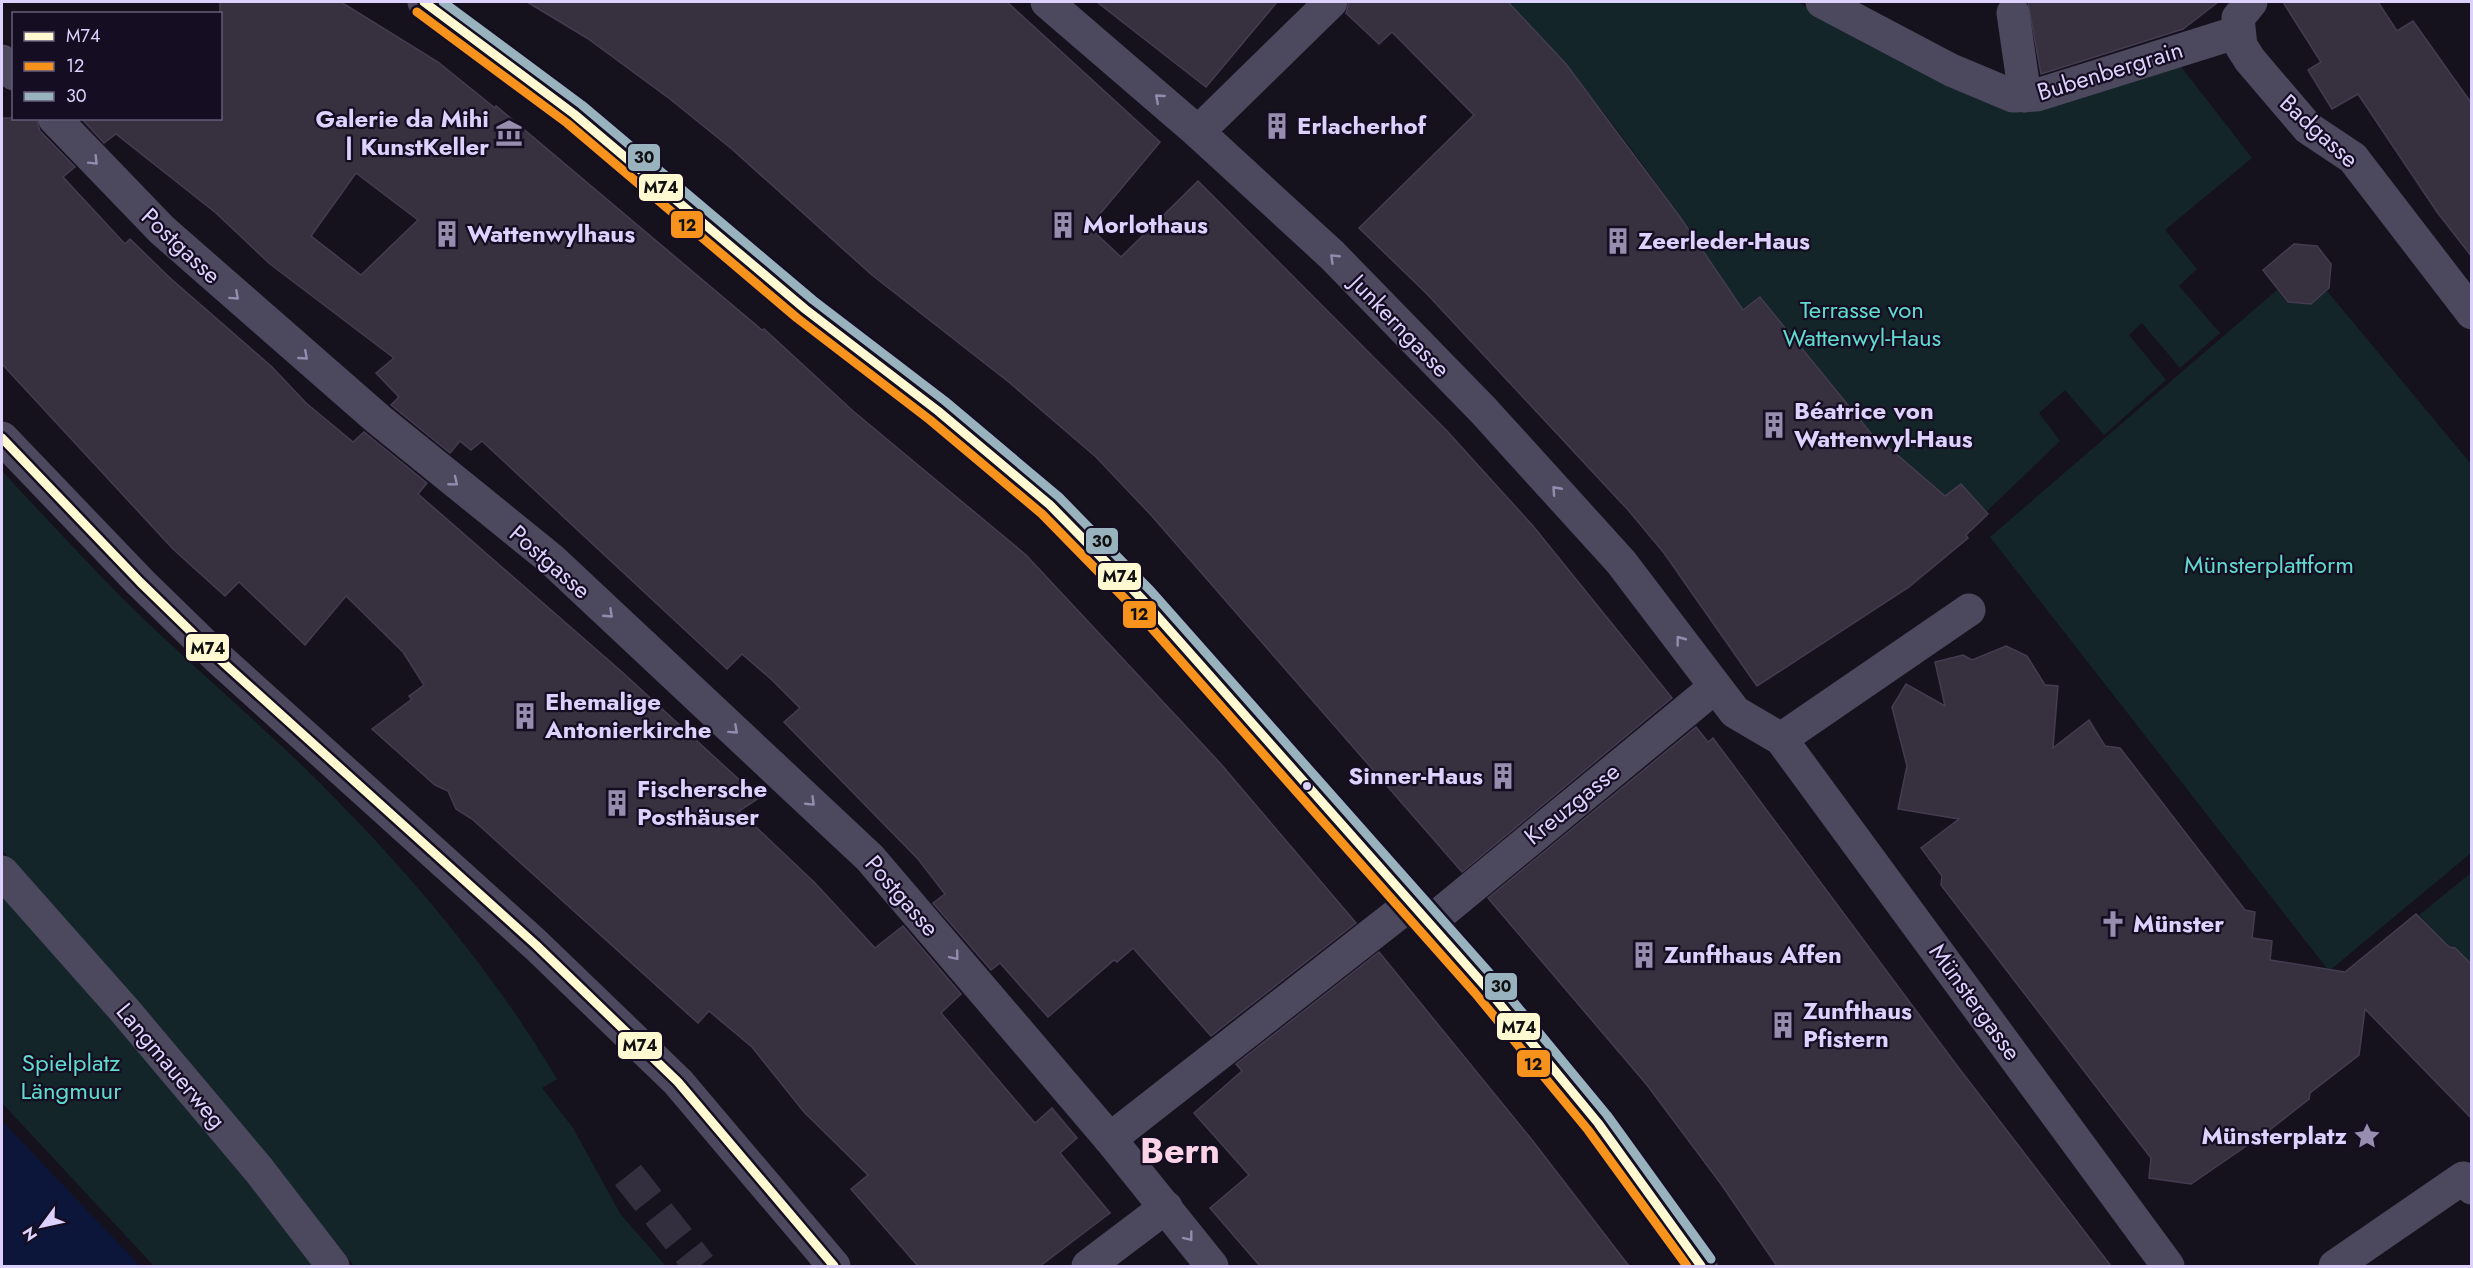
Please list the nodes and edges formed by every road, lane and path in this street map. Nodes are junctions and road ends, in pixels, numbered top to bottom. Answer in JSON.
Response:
{"nodes":[{"id":1,"x":424,"y":2,"type":"edge"},
{"id":2,"x":1047,"y":2,"type":"edge"},
{"id":3,"x":1331,"y":2,"type":"edge"},
{"id":4,"x":1821,"y":2,"type":"edge"},
{"id":5,"x":2251,"y":2,"type":"edge"},
{"id":6,"x":2013,"y":13,"type":"dead end"},
{"id":7,"x":2238,"y":32,"type":"junction"},
{"id":8,"x":2025,"y":96,"type":"junction"},
{"id":9,"x":56,"y":120,"type":"edge"},
{"id":10,"x":1198,"y":132,"type":"junction"},
{"id":11,"x":2472,"y":313,"type":"edge"},
{"id":12,"x":2,"y":438,"type":"edge"},
{"id":13,"x":1970,"y":610,"type":"dead end"},
{"id":14,"x":1715,"y":687,"type":"junction"},
{"id":15,"x":1780,"y":739,"type":"junction"},
{"id":16,"x":2,"y":872,"type":"edge"},
{"id":17,"x":1421,"y":912,"type":"junction"},
{"id":18,"x":1110,"y":1139,"type":"junction"},
{"id":19,"x":2472,"y":1188,"type":"edge"},
{"id":20,"x":1166,"y":1207,"type":"junction"},
{"id":21,"x":333,"y":1266,"type":"edge"},
{"id":22,"x":834,"y":1266,"type":"edge"},
{"id":23,"x":1088,"y":1266,"type":"edge"},
{"id":24,"x":1212,"y":1266,"type":"edge"},
{"id":25,"x":1701,"y":1266,"type":"edge"},
{"id":26,"x":2168,"y":1266,"type":"edge"},
{"id":27,"x":2335,"y":1266,"type":"edge"}],
"edges":[{"from":1,"to":17,"type":"street"},
{"from":10,"to":2,"type":"street","name":"Junkerngasse","one_way":true},
{"from":3,"to":10,"type":"street"},
{"from":4,"to":8,"type":"street","name":"Bubenbergrain"},
{"from":5,"to":7,"type":"street"},
{"from":6,"to":8,"type":"street"},
{"from":7,"to":8,"type":"street","name":"Bubenbergrain"},
{"from":7,"to":11,"type":"street","name":"Badgasse"},
{"from":9,"to":18,"type":"street","name":"Postgasse","one_way":true},
{"from":14,"to":10,"type":"street","name":"Junkerngasse","one_way":true},
{"from":12,"to":22,"type":"street"},
{"from":13,"to":15,"type":"street"},
{"from":14,"to":15,"type":"street","name":"Münstergasse"},
{"from":14,"to":17,"type":"street","name":"Kreuzgasse"},
{"from":15,"to":26,"type":"street","name":"Münstergasse"},
{"from":16,"to":21,"type":"street","name":"Langmauerweg"},
{"from":17,"to":18,"type":"street","name":"Kreuzgasse"},
{"from":17,"to":25,"type":"street"},
{"from":18,"to":20,"type":"street","name":"Postgasse"},
{"from":19,"to":27,"type":"street"},
{"from":20,"to":23,"type":"street"},
{"from":20,"to":24,"type":"street","name":"Postgasse","one_way":true}]}
